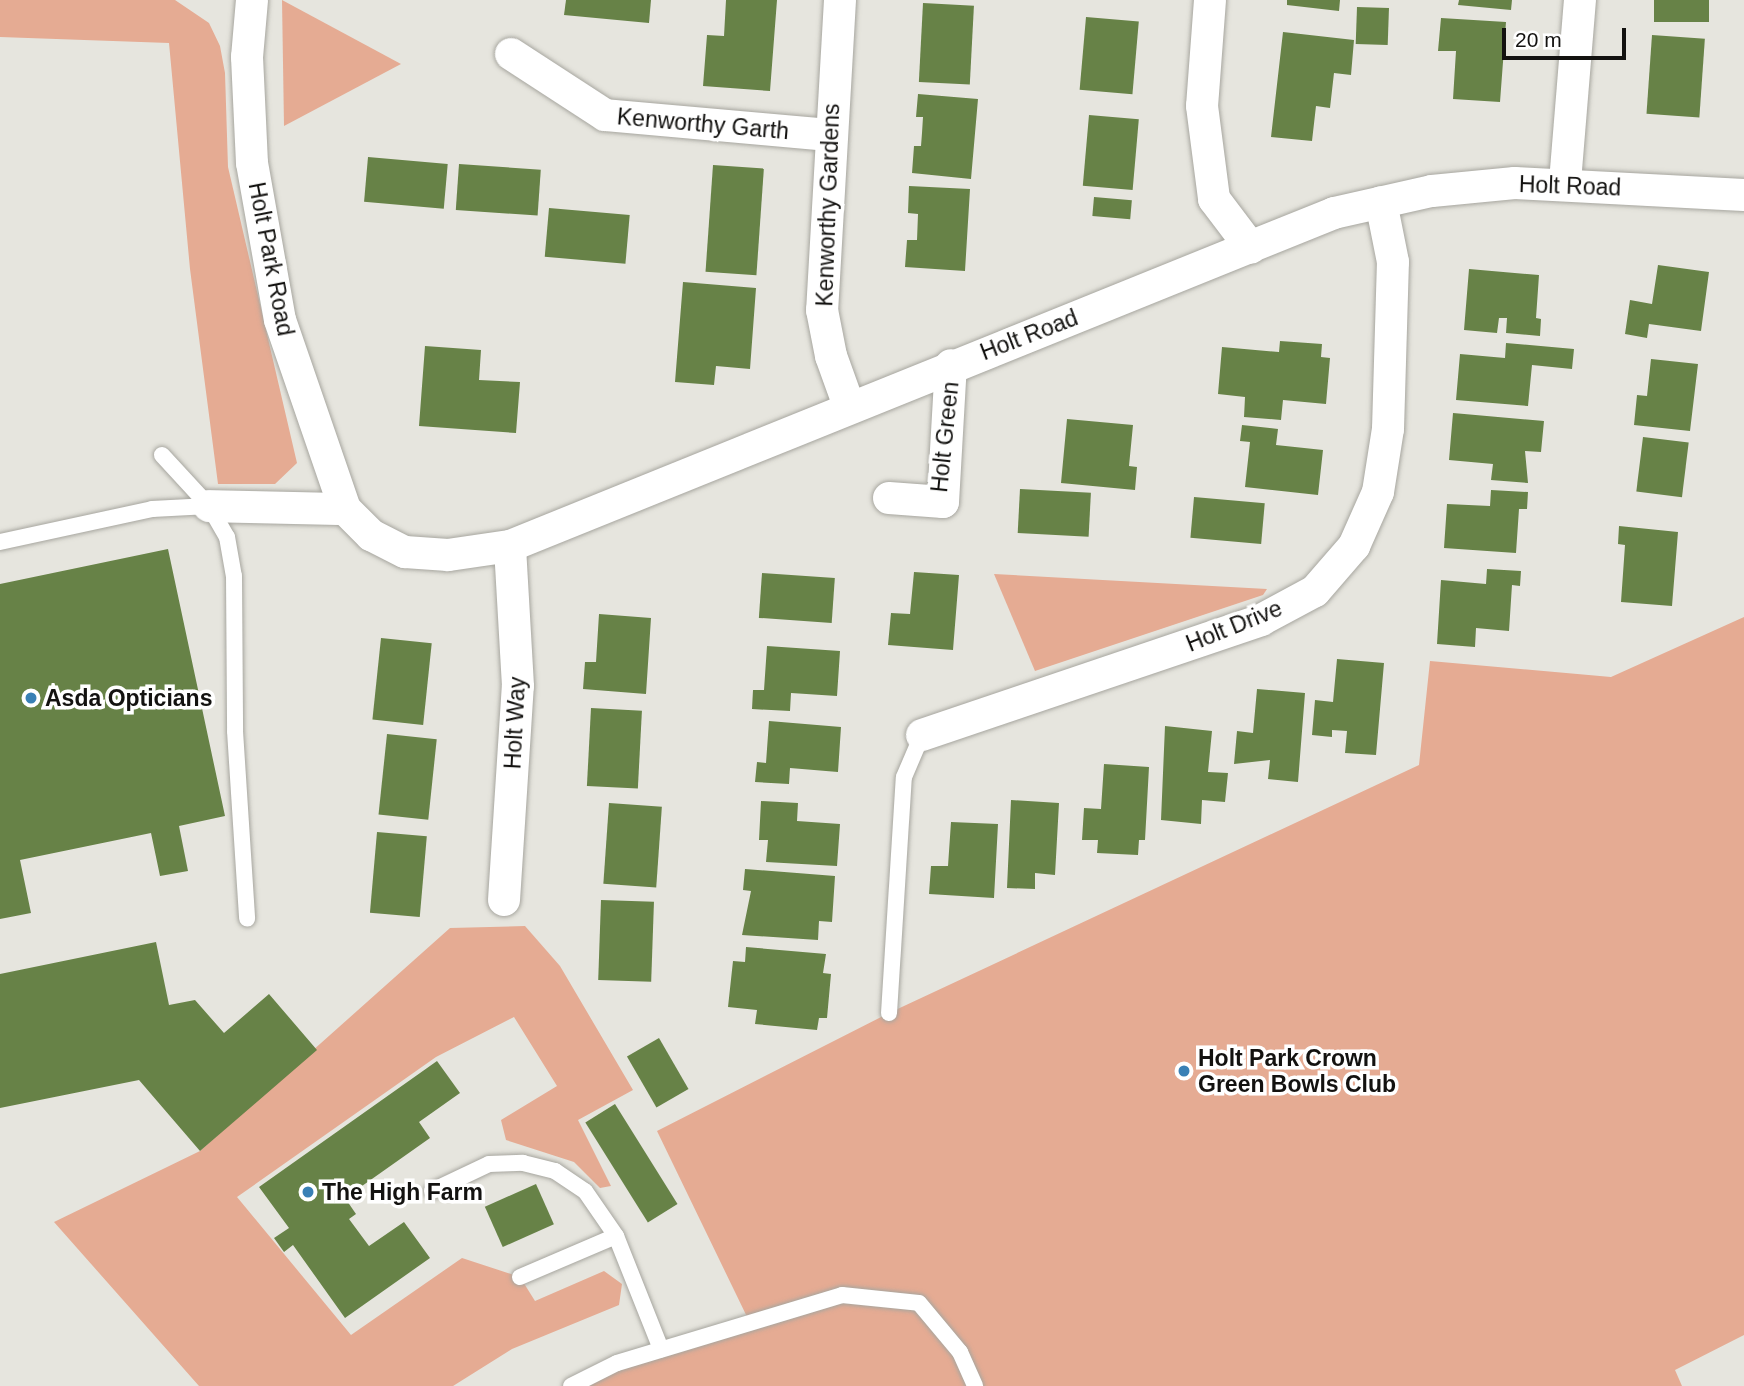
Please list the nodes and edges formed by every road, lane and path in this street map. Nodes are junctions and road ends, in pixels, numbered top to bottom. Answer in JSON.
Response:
{"nodes":[{"id":1,"x":252,"y":0,"type":"edge"},
{"id":2,"x":840,"y":0,"type":"edge"},
{"id":3,"x":1210,"y":0,"type":"edge"},
{"id":4,"x":1580,"y":0,"type":"edge"},
{"id":5,"x":511,"y":54,"type":"dead end"},
{"id":6,"x":830,"y":135,"type":"junction"},
{"id":7,"x":1565,"y":182,"type":"junction"},
{"id":8,"x":1744,"y":195,"type":"edge"},
{"id":9,"x":1381,"y":202,"type":"junction"},
{"id":10,"x":1251,"y":248,"type":"junction"},
{"id":11,"x":951,"y":365,"type":"junction"},
{"id":12,"x":849,"y":407,"type":"junction"},
{"id":13,"x":162,"y":455,"type":"dead end"},
{"id":14,"x":889,"y":498,"type":"dead end"},
{"id":15,"x":209,"y":506,"type":"junction"},
{"id":16,"x":345,"y":509,"type":"junction"},
{"id":17,"x":0,"y":541,"type":"edge"},
{"id":18,"x":510,"y":547,"type":"junction"},
{"id":19,"x":922,"y":735,"type":"joint"},
{"id":20,"x":504,"y":900,"type":"dead end"},
{"id":21,"x":247,"y":919,"type":"dead end"},
{"id":22,"x":889,"y":1013,"type":"dead end"},
{"id":23,"x":432,"y":1191,"type":"dead end"},
{"id":24,"x":616,"y":1236,"type":"junction"},
{"id":25,"x":520,"y":1277,"type":"dead end"},
{"id":26,"x":661,"y":1349,"type":"junction"},
{"id":27,"x":571,"y":1386,"type":"edge"},
{"id":28,"x":975,"y":1386,"type":"edge"}],
"edges":[{"from":1,"to":16,"type":"street","name":"Holt Park Road"},
{"from":2,"to":6,"type":"street","name":"Kenworthy Gardens"},
{"from":3,"to":10,"type":"street"},
{"from":4,"to":7,"type":"street"},
{"from":5,"to":6,"type":"street","name":"Kenworthy Garth"},
{"from":6,"to":12,"type":"street","name":"Kenworthy Gardens"},
{"from":7,"to":8,"type":"street","name":"Holt Road"},
{"from":7,"to":9,"type":"street","name":"Holt Road"},
{"from":9,"to":10,"type":"street","name":"Holt Road"},
{"from":9,"to":19,"type":"street","name":"Holt Drive"},
{"from":10,"to":11,"type":"street","name":"Holt Road"},
{"from":11,"to":12,"type":"street","name":"Holt Road"},
{"from":11,"to":14,"type":"street","name":"Holt Green"},
{"from":12,"to":18,"type":"street","name":"Holt Road"},
{"from":13,"to":15,"type":"lane"},
{"from":15,"to":16,"type":"street"},
{"from":15,"to":17,"type":"lane"},
{"from":15,"to":21,"type":"lane"},
{"from":16,"to":18,"type":"street","name":"Holt Road"},
{"from":18,"to":20,"type":"street","name":"Holt Way"},
{"from":19,"to":22,"type":"lane"},
{"from":23,"to":24,"type":"lane"},
{"from":24,"to":25,"type":"lane"},
{"from":24,"to":26,"type":"lane"},
{"from":26,"to":27,"type":"lane"},
{"from":26,"to":28,"type":"lane"}]}
